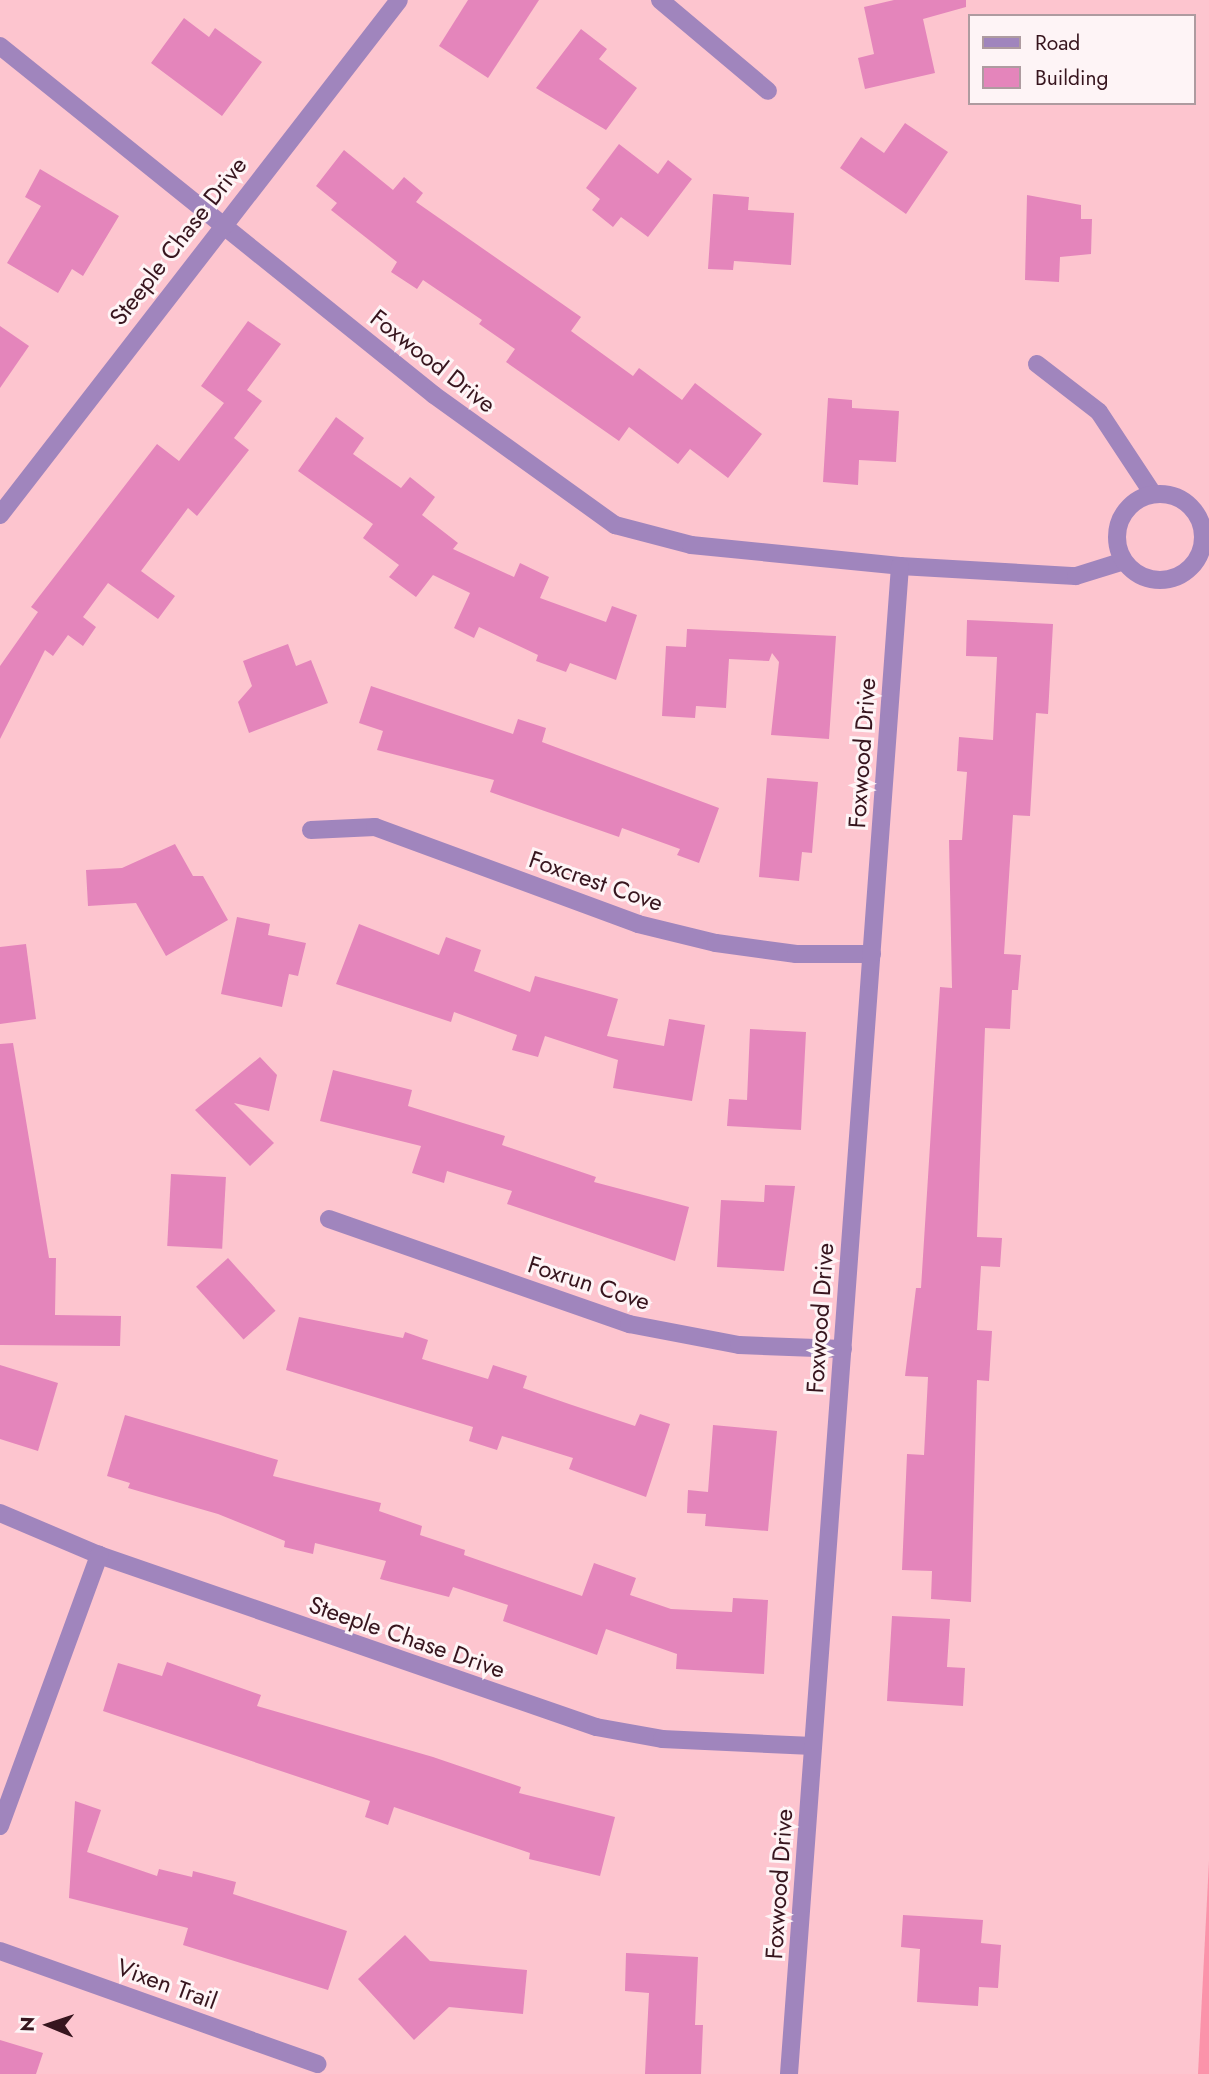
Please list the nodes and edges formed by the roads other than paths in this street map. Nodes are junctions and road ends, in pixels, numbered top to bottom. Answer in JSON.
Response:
{"nodes":[{"id":1,"x":399,"y":0,"type":"edge"},
{"id":2,"x":660,"y":0,"type":"edge"},
{"id":3,"x":0,"y":46,"type":"edge"},
{"id":4,"x":768,"y":91,"type":"dead end"},
{"id":5,"x":223,"y":223,"type":"junction"},
{"id":6,"x":1037,"y":364,"type":"dead end"},
{"id":7,"x":1153,"y":494,"type":"junction"},
{"id":8,"x":0,"y":516,"type":"edge"},
{"id":9,"x":1205,"y":559,"type":"edge"},
{"id":10,"x":1124,"y":561,"type":"junction"},
{"id":11,"x":900,"y":566,"type":"junction"},
{"id":12,"x":311,"y":830,"type":"dead end"},
{"id":13,"x":872,"y":954,"type":"junction"},
{"id":14,"x":329,"y":1219,"type":"dead end"},
{"id":15,"x":843,"y":1349,"type":"junction"},
{"id":16,"x":0,"y":1513,"type":"edge"},
{"id":17,"x":99,"y":1555,"type":"junction"},
{"id":18,"x":813,"y":1746,"type":"junction"},
{"id":19,"x":0,"y":1826,"type":"edge"},
{"id":20,"x":0,"y":1951,"type":"edge"},
{"id":21,"x":318,"y":2064,"type":"dead end"},
{"id":22,"x":789,"y":2074,"type":"edge"}],
"edges":[{"from":1,"to":5,"type":"street","name":"Steeple Chase Drive"},
{"from":2,"to":4,"type":"street"},
{"from":3,"to":5,"type":"street","name":"Foxwood Drive"},
{"from":5,"to":8,"type":"street","name":"Steeple Chase Drive"},
{"from":5,"to":11,"type":"street","name":"Foxwood Drive"},
{"from":6,"to":7,"type":"street"},
{"from":7,"to":9,"type":"street"},
{"from":7,"to":10,"type":"street"},
{"from":9,"to":10,"type":"street"},
{"from":10,"to":11,"type":"street","name":"Foxwood Drive"},
{"from":11,"to":13,"type":"street","name":"Foxwood Drive"},
{"from":12,"to":13,"type":"street","name":"Foxcrest Cove"},
{"from":13,"to":15,"type":"street","name":"Foxwood Drive"},
{"from":14,"to":15,"type":"street","name":"Foxrun Cove"},
{"from":15,"to":18,"type":"street","name":"Foxwood Drive"},
{"from":16,"to":17,"type":"street","name":"Steeple Chase Drive"},
{"from":17,"to":18,"type":"street","name":"Steeple Chase Drive"},
{"from":17,"to":19,"type":"street"},
{"from":18,"to":22,"type":"street","name":"Foxwood Drive"},
{"from":20,"to":21,"type":"street","name":"Vixen Trail"}]}
